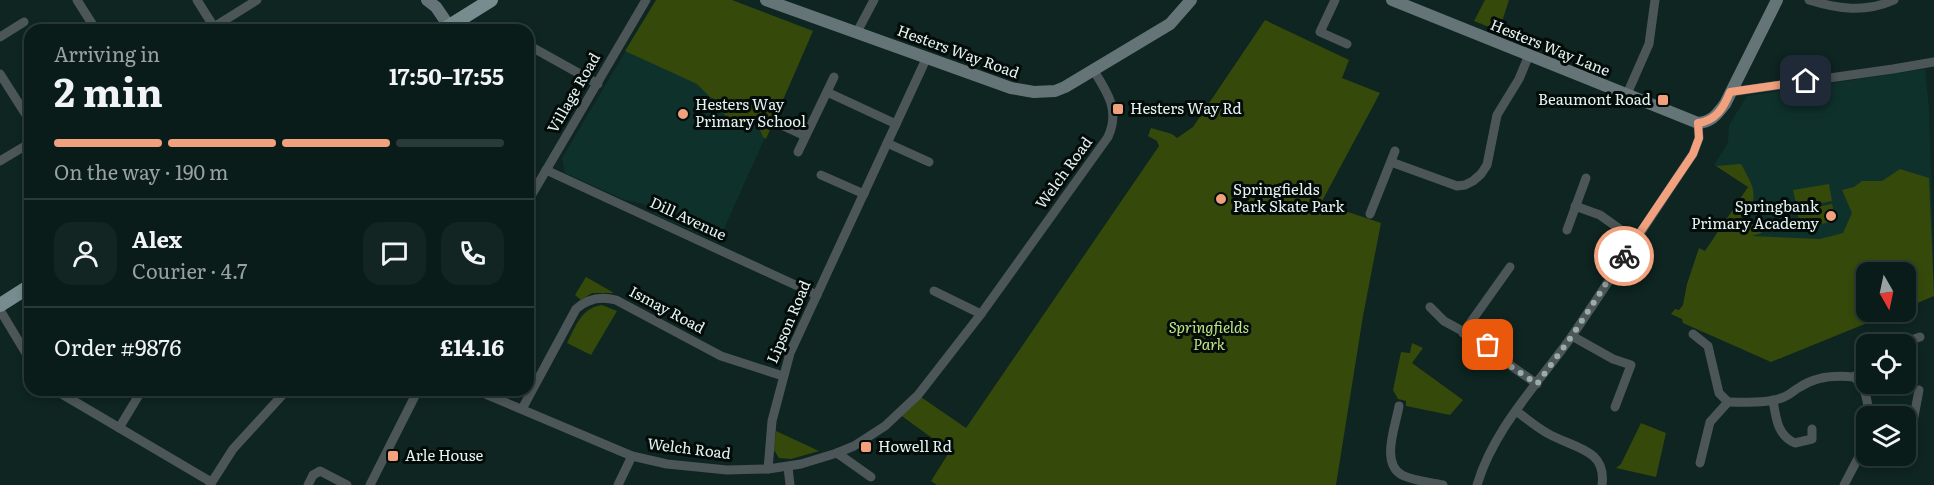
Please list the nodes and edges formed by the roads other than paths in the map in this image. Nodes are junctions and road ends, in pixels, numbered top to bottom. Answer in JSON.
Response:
{"nodes":[{"id":1,"x":77,"y":0,"type":"edge"},
{"id":2,"x":197,"y":0,"type":"edge"},
{"id":3,"x":257,"y":0,"type":"edge"},
{"id":4,"x":427,"y":0,"type":"edge"},
{"id":5,"x":491,"y":0,"type":"edge"},
{"id":6,"x":646,"y":0,"type":"edge"},
{"id":7,"x":874,"y":0,"type":"edge"},
{"id":8,"x":1191,"y":0,"type":"edge"},
{"id":9,"x":1335,"y":0,"type":"edge"},
{"id":10,"x":1392,"y":0,"type":"edge"},
{"id":11,"x":1655,"y":0,"type":"edge"},
{"id":12,"x":1777,"y":0,"type":"edge"},
{"id":13,"x":1809,"y":0,"type":"edge"},
{"id":14,"x":1894,"y":0,"type":"edge"},
{"id":15,"x":769,"y":1,"type":"edge"},
{"id":16,"x":24,"y":22,"type":"dead end"},
{"id":17,"x":92,"y":24,"type":"edge"},
{"id":18,"x":209,"y":24,"type":"edge"},
{"id":19,"x":218,"y":24,"type":"edge"},
{"id":20,"x":444,"y":24,"type":"edge"},
{"id":21,"x":452,"y":24,"type":"edge"},
{"id":22,"x":857,"y":32,"type":"junction"},
{"id":23,"x":0,"y":37,"type":"edge"},
{"id":24,"x":1347,"y":44,"type":"dead end"},
{"id":25,"x":534,"y":48,"type":"edge"},
{"id":26,"x":1529,"y":55,"type":"junction"},
{"id":27,"x":927,"y":57,"type":"junction"},
{"id":28,"x":1934,"y":62,"type":"edge"},
{"id":29,"x":1094,"y":71,"type":"junction"},
{"id":30,"x":0,"y":74,"type":"edge"},
{"id":31,"x":834,"y":77,"type":"dead end"},
{"id":32,"x":598,"y":84,"type":"junction"},
{"id":33,"x":827,"y":92,"type":"junction"},
{"id":34,"x":1730,"y":92,"type":"junction"},
{"id":35,"x":1627,"y":94,"type":"junction"},
{"id":36,"x":24,"y":112,"type":"edge"},
{"id":37,"x":775,"y":122,"type":"dead end"},
{"id":38,"x":1698,"y":123,"type":"junction"},
{"id":39,"x":896,"y":124,"type":"junction"},
{"id":40,"x":805,"y":136,"type":"junction"},
{"id":41,"x":887,"y":143,"type":"junction"},
{"id":42,"x":24,"y":147,"type":"edge"},
{"id":43,"x":1395,"y":150,"type":"dead end"},
{"id":44,"x":798,"y":152,"type":"dead end"},
{"id":45,"x":0,"y":161,"type":"edge"},
{"id":46,"x":929,"y":162,"type":"dead end"},
{"id":47,"x":1391,"y":162,"type":"junction"},
{"id":48,"x":546,"y":170,"type":"junction"},
{"id":49,"x":821,"y":175,"type":"dead end"},
{"id":50,"x":1586,"y":178,"type":"dead end"},
{"id":51,"x":534,"y":191,"type":"edge"},
{"id":52,"x":864,"y":194,"type":"junction"},
{"id":53,"x":1575,"y":206,"type":"junction"},
{"id":54,"x":1370,"y":214,"type":"dead end"},
{"id":55,"x":1567,"y":230,"type":"dead end"},
{"id":56,"x":1635,"y":240,"type":"junction"},
{"id":57,"x":1510,"y":267,"type":"dead end"},
{"id":58,"x":24,"y":290,"type":"edge"},
{"id":59,"x":934,"y":291,"type":"dead end"},
{"id":60,"x":817,"y":295,"type":"junction"},
{"id":61,"x":0,"y":305,"type":"edge"},
{"id":62,"x":1430,"y":307,"type":"dead end"},
{"id":63,"x":0,"y":310,"type":"edge"},
{"id":64,"x":981,"y":314,"type":"junction"},
{"id":65,"x":1463,"y":333,"type":"junction"},
{"id":66,"x":1694,"y":334,"type":"dead end"},
{"id":67,"x":1572,"y":336,"type":"junction"},
{"id":68,"x":1920,"y":337,"type":"dead end"},
{"id":69,"x":1916,"y":338,"type":"edge"},
{"id":70,"x":24,"y":350,"type":"edge"},
{"id":71,"x":783,"y":376,"type":"junction"},
{"id":72,"x":1854,"y":377,"type":"joint"},
{"id":73,"x":1537,"y":384,"type":"junction"},
{"id":74,"x":534,"y":387,"type":"edge"},
{"id":75,"x":1919,"y":390,"type":"dead end"},
{"id":76,"x":65,"y":396,"type":"edge"},
{"id":77,"x":138,"y":396,"type":"edge"},
{"id":78,"x":282,"y":396,"type":"edge"},
{"id":79,"x":415,"y":396,"type":"edge"},
{"id":80,"x":491,"y":396,"type":"edge"},
{"id":81,"x":529,"y":396,"type":"edge"},
{"id":82,"x":1773,"y":400,"type":"junction"},
{"id":83,"x":1728,"y":402,"type":"junction"},
{"id":84,"x":1399,"y":406,"type":"dead end"},
{"id":85,"x":1868,"y":406,"type":"edge"},
{"id":86,"x":1916,"y":406,"type":"edge"},
{"id":87,"x":1615,"y":407,"type":"dead end"},
{"id":88,"x":522,"y":409,"type":"junction"},
{"id":89,"x":1516,"y":411,"type":"junction"},
{"id":90,"x":119,"y":428,"type":"junction"},
{"id":91,"x":1814,"y":438,"type":"dead end"},
{"id":92,"x":837,"y":453,"type":"junction"},
{"id":93,"x":632,"y":456,"type":"junction"},
{"id":94,"x":1856,"y":462,"type":"edge"},
{"id":95,"x":1700,"y":463,"type":"dead end"},
{"id":96,"x":788,"y":467,"type":"junction"},
{"id":97,"x":768,"y":469,"type":"junction"},
{"id":98,"x":871,"y":477,"type":"dead end"},
{"id":99,"x":211,"y":484,"type":"edge"},
{"id":100,"x":308,"y":485,"type":"edge"},
{"id":101,"x":347,"y":485,"type":"edge"},
{"id":102,"x":370,"y":485,"type":"edge"},
{"id":103,"x":618,"y":485,"type":"edge"},
{"id":104,"x":790,"y":485,"type":"edge"},
{"id":105,"x":1443,"y":485,"type":"edge"},
{"id":106,"x":1478,"y":485,"type":"edge"},
{"id":107,"x":1602,"y":485,"type":"edge"},
{"id":108,"x":1844,"y":485,"type":"edge"}],
"edges":[{"from":1,"to":17,"type":"street"},
{"from":2,"to":18,"type":"street"},
{"from":3,"to":19,"type":"street"},
{"from":4,"to":20,"type":"street"},
{"from":5,"to":21,"type":"main road"},
{"from":6,"to":32,"type":"street","name":"Village Road"},
{"from":7,"to":22,"type":"street"},
{"from":8,"to":29,"type":"street","name":"Hesters Way Road"},
{"from":9,"to":24,"type":"street"},
{"from":10,"to":26,"type":"street","name":"Hesters Way Lane"},
{"from":11,"to":35,"type":"street"},
{"from":12,"to":34,"type":"street"},
{"from":13,"to":14,"type":"street"},
{"from":15,"to":22,"type":"street","name":"Hesters Way Road"},
{"from":16,"to":23,"type":"street"},
{"from":22,"to":27,"type":"street","name":"Hesters Way Road"},
{"from":25,"to":32,"type":"street"},
{"from":26,"to":35,"type":"street","name":"Hesters Way Lane"},
{"from":26,"to":47,"type":"street"},
{"from":27,"to":29,"type":"street","name":"Hesters Way Road"},
{"from":27,"to":39,"type":"street","name":"Lipson Road"},
{"from":28,"to":34,"type":"street"},
{"from":29,"to":64,"type":"street","name":"Welch Road"},
{"from":30,"to":36,"type":"street"},
{"from":31,"to":33,"type":"street"},
{"from":32,"to":48,"type":"street","name":"Village Road"},
{"from":33,"to":39,"type":"street"},
{"from":33,"to":40,"type":"street"},
{"from":34,"to":38,"type":"street"},
{"from":35,"to":38,"type":"street","name":"Hesters Way Lane"},
{"from":37,"to":40,"type":"street"},
{"from":38,"to":56,"type":"street"},
{"from":39,"to":41,"type":"street","name":"Lipson Road"},
{"from":40,"to":44,"type":"street"},
{"from":41,"to":46,"type":"street"},
{"from":41,"to":52,"type":"street","name":"Lipson Road"},
{"from":42,"to":45,"type":"street"},
{"from":43,"to":47,"type":"street"},
{"from":47,"to":54,"type":"street"},
{"from":48,"to":51,"type":"street","name":"Village Road"},
{"from":48,"to":60,"type":"street","name":"Dill Avenue"},
{"from":49,"to":52,"type":"street"},
{"from":50,"to":53,"type":"street"},
{"from":52,"to":60,"type":"street","name":"Lipson Road"},
{"from":53,"to":55,"type":"street"},
{"from":53,"to":56,"type":"street"},
{"from":56,"to":67,"type":"street"},
{"from":57,"to":65,"type":"street"},
{"from":58,"to":61,"type":"main road"},
{"from":59,"to":64,"type":"street"},
{"from":60,"to":71,"type":"street","name":"Lipson Road"},
{"from":62,"to":65,"type":"street"},
{"from":63,"to":70,"type":"street"},
{"from":64,"to":92,"type":"street","name":"Welch Road"},
{"from":65,"to":73,"type":"street"},
{"from":66,"to":83,"type":"street"},
{"from":67,"to":73,"type":"street"},
{"from":67,"to":87,"type":"street"},
{"from":68,"to":69,"type":"street"},
{"from":71,"to":74,"type":"street","name":"Ismay Road"},
{"from":71,"to":97,"type":"street","name":"Lipson Road"},
{"from":72,"to":82,"type":"street"},
{"from":72,"to":85,"type":"street"},
{"from":73,"to":89,"type":"street"},
{"from":75,"to":86,"type":"street"},
{"from":76,"to":90,"type":"street"},
{"from":77,"to":90,"type":"street"},
{"from":78,"to":99,"type":"street"},
{"from":79,"to":102,"type":"street"},
{"from":80,"to":88,"type":"street","name":"Welch Road"},
{"from":81,"to":88,"type":"street","name":"Ismay Road"},
{"from":82,"to":83,"type":"street"},
{"from":82,"to":91,"type":"street"},
{"from":83,"to":95,"type":"street"},
{"from":84,"to":105,"type":"street"},
{"from":88,"to":93,"type":"street","name":"Welch Road"},
{"from":89,"to":106,"type":"street"},
{"from":89,"to":107,"type":"street"},
{"from":90,"to":99,"type":"street"},
{"from":92,"to":96,"type":"street","name":"Welch Road"},
{"from":92,"to":98,"type":"street"},
{"from":93,"to":97,"type":"street","name":"Welch Road"},
{"from":93,"to":103,"type":"street"},
{"from":94,"to":108,"type":"street"},
{"from":96,"to":97,"type":"street","name":"Welch Road"},
{"from":96,"to":104,"type":"street"},
{"from":100,"to":101,"type":"street"}]}
